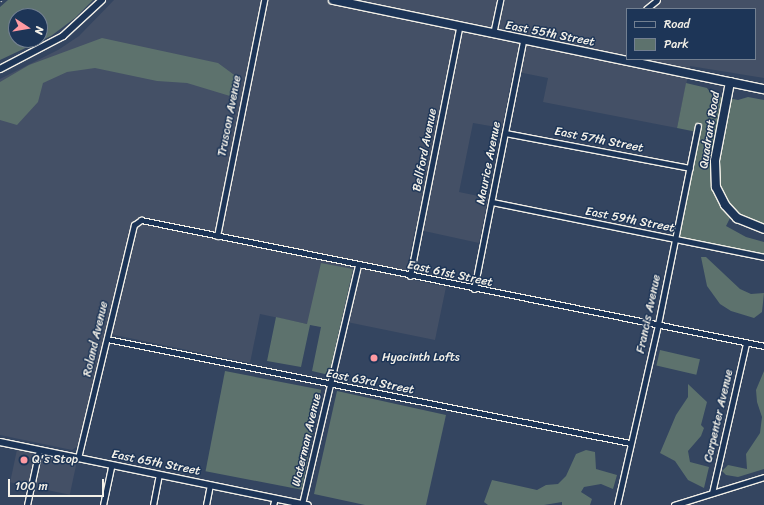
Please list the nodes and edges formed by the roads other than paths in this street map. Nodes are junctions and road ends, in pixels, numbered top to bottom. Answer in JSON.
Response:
{"nodes":[{"id":1,"x":102,"y":0,"type":"edge"},
{"id":2,"x":264,"y":0,"type":"edge"},
{"id":3,"x":333,"y":0,"type":"edge"},
{"id":4,"x":500,"y":0,"type":"edge"},
{"id":5,"x":657,"y":0,"type":"edge"},
{"id":6,"x":647,"y":8,"type":"edge"},
{"id":7,"x":459,"y":28,"type":"junction"},
{"id":8,"x":493,"y":34,"type":"junction"},
{"id":9,"x":523,"y":41,"type":"junction"},
{"id":10,"x":626,"y":60,"type":"edge"},
{"id":11,"x":634,"y":61,"type":"edge"},
{"id":12,"x":0,"y":69,"type":"edge"},
{"id":13,"x":730,"y":82,"type":"junction"},
{"id":14,"x":764,"y":89,"type":"edge"},
{"id":15,"x":698,"y":126,"type":"dead end"},
{"id":16,"x":505,"y":132,"type":"junction"},
{"id":17,"x":690,"y":168,"type":"junction"},
{"id":18,"x":492,"y":202,"type":"junction"},
{"id":19,"x":134,"y":225,"type":"joint"},
{"id":20,"x":764,"y":229,"type":"edge"},
{"id":21,"x":217,"y":236,"type":"junction"},
{"id":22,"x":675,"y":239,"type":"junction"},
{"id":23,"x":764,"y":257,"type":"edge"},
{"id":24,"x":358,"y":265,"type":"junction"},
{"id":25,"x":410,"y":276,"type":"junction"},
{"id":26,"x":474,"y":289,"type":"junction"},
{"id":27,"x":658,"y":324,"type":"junction"},
{"id":28,"x":107,"y":339,"type":"junction"},
{"id":29,"x":746,"y":343,"type":"junction"},
{"id":30,"x":764,"y":346,"type":"edge"},
{"id":31,"x":331,"y":385,"type":"junction"},
{"id":32,"x":0,"y":442,"type":"edge"},
{"id":33,"x":630,"y":443,"type":"junction"},
{"id":34,"x":39,"y":450,"type":"junction"},
{"id":35,"x":78,"y":458,"type":"junction"},
{"id":36,"x":111,"y":466,"type":"junction"},
{"id":37,"x":159,"y":475,"type":"junction"},
{"id":38,"x":764,"y":477,"type":"edge"},
{"id":39,"x":210,"y":485,"type":"junction"},
{"id":40,"x":712,"y":493,"type":"junction"},
{"id":41,"x":275,"y":498,"type":"junction"},
{"id":42,"x":305,"y":504,"type":"edge"},
{"id":43,"x":27,"y":505,"type":"edge"},
{"id":44,"x":102,"y":505,"type":"edge"},
{"id":45,"x":153,"y":505,"type":"edge"},
{"id":46,"x":206,"y":505,"type":"edge"},
{"id":47,"x":273,"y":505,"type":"edge"},
{"id":48,"x":616,"y":505,"type":"edge"},
{"id":49,"x":674,"y":505,"type":"edge"}],
"edges":[{"from":1,"to":12,"type":"street"},
{"from":2,"to":21,"type":"street","name":"Truscon Avenue"},
{"from":3,"to":7,"type":"main road","name":"East 55th Street"},
{"from":4,"to":8,"type":"street"},
{"from":5,"to":6,"type":"street"},
{"from":7,"to":8,"type":"main road","name":"East 55th Street"},
{"from":7,"to":25,"type":"street","name":"Bellford Avenue"},
{"from":8,"to":9,"type":"main road","name":"East 55th Street"},
{"from":9,"to":10,"type":"main road","name":"East 55th Street"},
{"from":9,"to":16,"type":"street","name":"Maurice Avenue"},
{"from":11,"to":13,"type":"main road","name":"East 55th Street"},
{"from":13,"to":14,"type":"main road","name":"East 55th Street"},
{"from":13,"to":20,"type":"main road","name":"Quadrant Road"},
{"from":15,"to":17,"type":"street","name":"Francis Avenue"},
{"from":16,"to":17,"type":"street","name":"East 57th Street"},
{"from":16,"to":18,"type":"street","name":"Maurice Avenue"},
{"from":17,"to":22,"type":"street","name":"Francis Avenue"},
{"from":18,"to":22,"type":"street","name":"East 59th Street"},
{"from":18,"to":26,"type":"street","name":"Maurice Avenue"},
{"from":19,"to":21,"type":"street","name":"East 61st Street"},
{"from":19,"to":28,"type":"street","name":"Roland Avenue"},
{"from":21,"to":24,"type":"street","name":"East 61st Street"},
{"from":22,"to":23,"type":"street","name":"East 59th Street"},
{"from":22,"to":27,"type":"street","name":"Francis Avenue"},
{"from":24,"to":25,"type":"street","name":"East 61st Street"},
{"from":24,"to":31,"type":"street","name":"Waterman Avenue"},
{"from":25,"to":26,"type":"street","name":"East 61st Street"},
{"from":26,"to":27,"type":"street","name":"East 61st Street"},
{"from":27,"to":29,"type":"street","name":"East 61st Street"},
{"from":27,"to":33,"type":"street","name":"Francis Avenue"},
{"from":28,"to":31,"type":"street","name":"East 63rd Street"},
{"from":28,"to":35,"type":"street","name":"Roland Avenue"},
{"from":29,"to":30,"type":"street","name":"East 61st Street"},
{"from":29,"to":40,"type":"street","name":"Carpenter Avenue"},
{"from":31,"to":33,"type":"street","name":"East 63rd Street"},
{"from":31,"to":42,"type":"street","name":"Waterman Avenue"},
{"from":32,"to":34,"type":"street","name":"East 65th Street"},
{"from":33,"to":48,"type":"street","name":"Francis Avenue"},
{"from":34,"to":35,"type":"street","name":"East 65th Street"},
{"from":34,"to":43,"type":"street"},
{"from":35,"to":36,"type":"street","name":"East 65th Street"},
{"from":36,"to":37,"type":"street","name":"East 65th Street"},
{"from":36,"to":44,"type":"street"},
{"from":37,"to":39,"type":"street","name":"East 65th Street"},
{"from":37,"to":45,"type":"street"},
{"from":38,"to":40,"type":"street"},
{"from":39,"to":41,"type":"street","name":"East 65th Street"},
{"from":39,"to":46,"type":"street"},
{"from":40,"to":49,"type":"street"},
{"from":41,"to":42,"type":"street","name":"East 65th Street"},
{"from":41,"to":47,"type":"street"}]}
